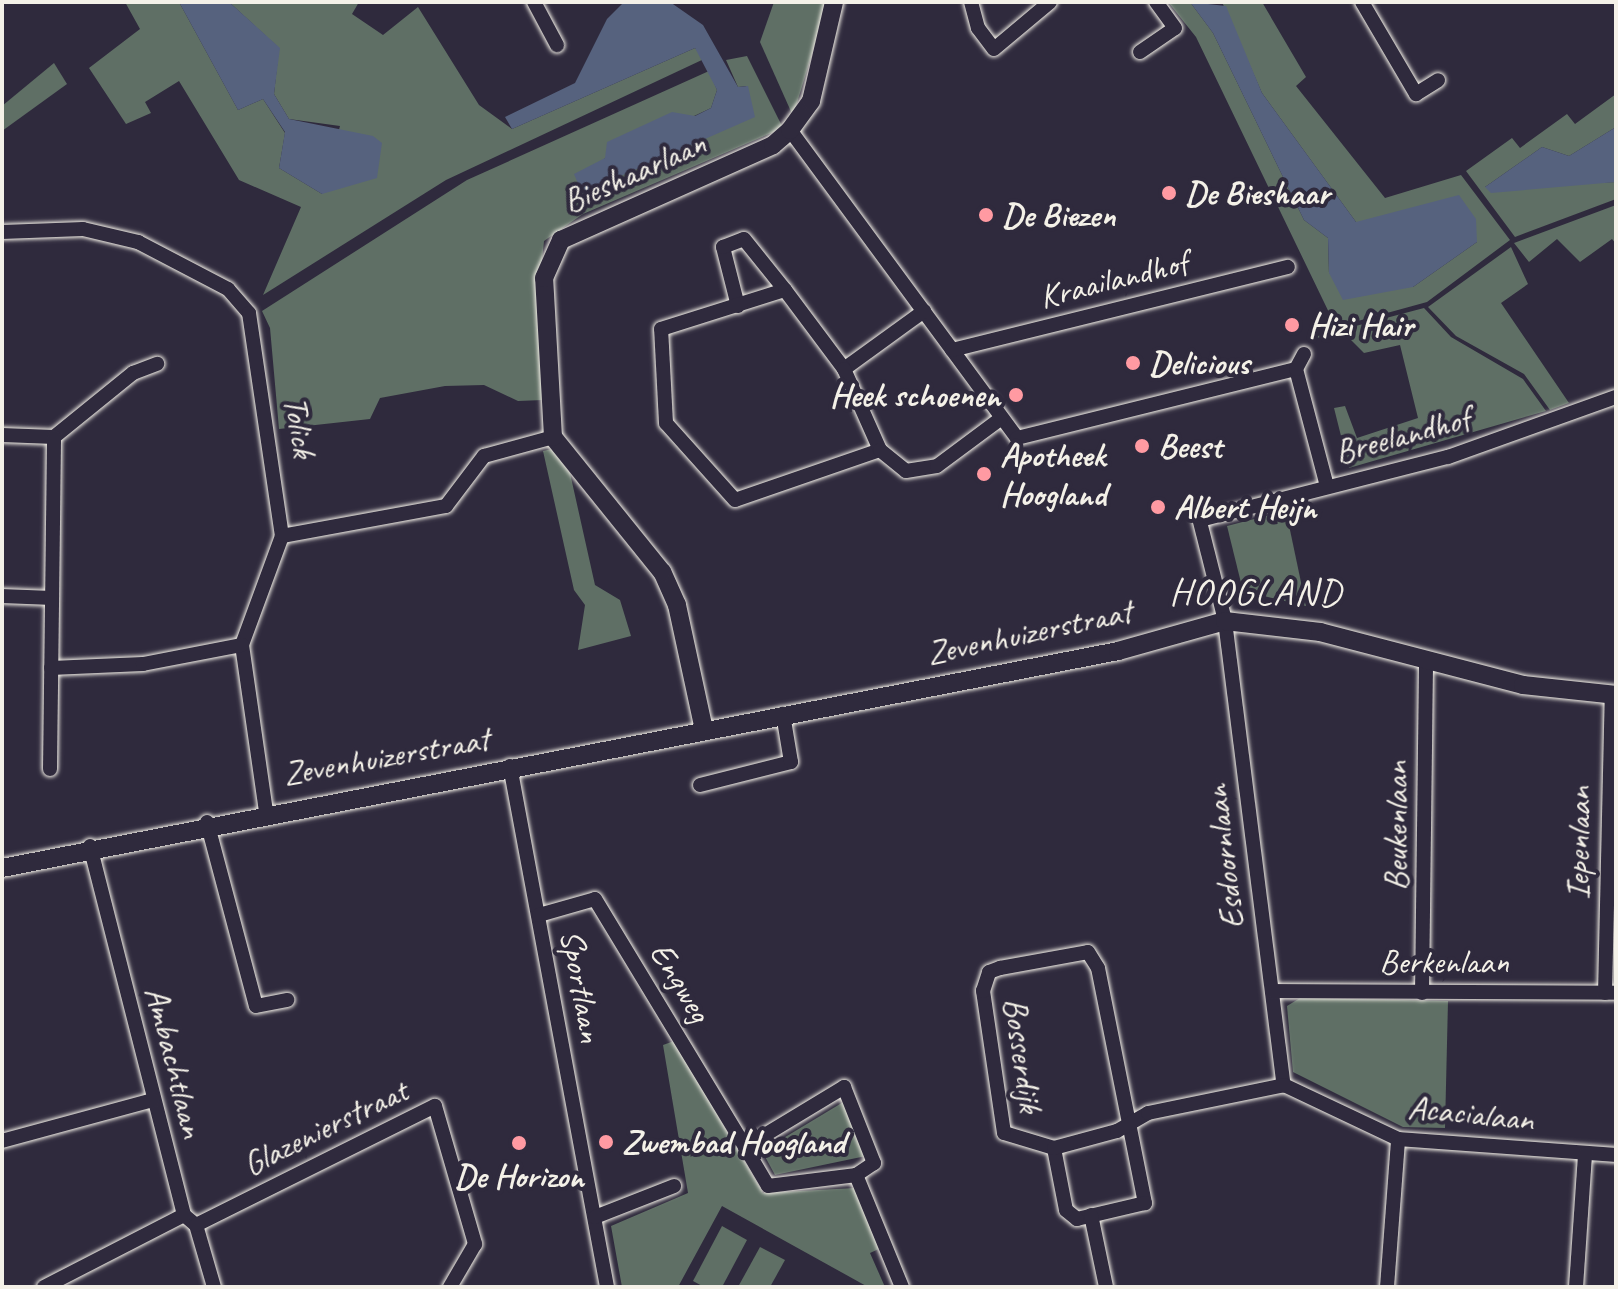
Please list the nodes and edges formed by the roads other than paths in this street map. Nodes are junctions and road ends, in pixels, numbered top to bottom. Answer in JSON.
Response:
{"nodes":[{"id":1,"x":534,"y":2,"type":"edge"},
{"id":2,"x":834,"y":2,"type":"edge"},
{"id":3,"x":971,"y":2,"type":"edge"},
{"id":4,"x":1156,"y":2,"type":"edge"},
{"id":5,"x":1362,"y":2,"type":"edge"},
{"id":6,"x":1044,"y":4,"type":"edge"},
{"id":7,"x":557,"y":45,"type":"dead end"},
{"id":8,"x":1140,"y":52,"type":"dead end"},
{"id":9,"x":1438,"y":80,"type":"dead end"},
{"id":10,"x":790,"y":130,"type":"junction"},
{"id":11,"x":2,"y":232,"type":"edge"},
{"id":12,"x":1288,"y":267,"type":"dead end"},
{"id":13,"x":785,"y":290,"type":"junction"},
{"id":14,"x":738,"y":306,"type":"junction"},
{"id":15,"x":924,"y":311,"type":"junction"},
{"id":16,"x":952,"y":350,"type":"junction"},
{"id":17,"x":1304,"y":354,"type":"dead end"},
{"id":18,"x":157,"y":364,"type":"dead end"},
{"id":19,"x":844,"y":369,"type":"junction"},
{"id":20,"x":1296,"y":369,"type":"junction"},
{"id":21,"x":1616,"y":397,"type":"edge"},
{"id":22,"x":1000,"y":419,"type":"junction"},
{"id":23,"x":2,"y":435,"type":"edge"},
{"id":24,"x":54,"y":437,"type":"junction"},
{"id":25,"x":553,"y":437,"type":"junction"},
{"id":26,"x":880,"y":450,"type":"junction"},
{"id":27,"x":1327,"y":486,"type":"junction"},
{"id":28,"x":282,"y":536,"type":"junction"},
{"id":29,"x":2,"y":596,"type":"edge"},
{"id":30,"x":52,"y":598,"type":"junction"},
{"id":31,"x":1225,"y":621,"type":"junction"},
{"id":32,"x":242,"y":645,"type":"junction"},
{"id":33,"x":1426,"y":660,"type":"junction"},
{"id":34,"x":51,"y":668,"type":"junction"},
{"id":35,"x":1614,"y":695,"type":"edge"},
{"id":36,"x":783,"y":714,"type":"junction"},
{"id":37,"x":704,"y":730,"type":"junction"},
{"id":38,"x":510,"y":766,"type":"junction"},
{"id":39,"x":50,"y":769,"type":"dead end"},
{"id":40,"x":700,"y":785,"type":"dead end"},
{"id":41,"x":266,"y":811,"type":"junction"},
{"id":42,"x":207,"y":822,"type":"junction"},
{"id":43,"x":90,"y":846,"type":"junction"},
{"id":44,"x":2,"y":868,"type":"edge"},
{"id":45,"x":539,"y":915,"type":"junction"},
{"id":46,"x":1272,"y":991,"type":"junction"},
{"id":47,"x":1422,"y":993,"type":"junction"},
{"id":48,"x":1610,"y":993,"type":"edge"},
{"id":49,"x":287,"y":1000,"type":"dead end"},
{"id":50,"x":1284,"y":1085,"type":"junction"},
{"id":51,"x":153,"y":1100,"type":"junction"},
{"id":52,"x":1130,"y":1124,"type":"junction"},
{"id":53,"x":1398,"y":1139,"type":"junction"},
{"id":54,"x":2,"y":1141,"type":"edge"},
{"id":55,"x":745,"y":1147,"type":"junction"},
{"id":56,"x":1054,"y":1148,"type":"junction"},
{"id":57,"x":1585,"y":1154,"type":"junction"},
{"id":58,"x":1616,"y":1155,"type":"edge"},
{"id":59,"x":856,"y":1175,"type":"junction"},
{"id":60,"x":674,"y":1186,"type":"dead end"},
{"id":61,"x":1091,"y":1215,"type":"junction"},
{"id":62,"x":595,"y":1217,"type":"junction"},
{"id":63,"x":190,"y":1220,"type":"junction"},
{"id":64,"x":44,"y":1287,"type":"edge"},
{"id":65,"x":214,"y":1287,"type":"edge"},
{"id":66,"x":450,"y":1287,"type":"edge"},
{"id":67,"x":607,"y":1287,"type":"edge"},
{"id":68,"x":902,"y":1287,"type":"edge"},
{"id":69,"x":1106,"y":1287,"type":"edge"},
{"id":70,"x":1387,"y":1287,"type":"edge"},
{"id":71,"x":1576,"y":1287,"type":"edge"}],
"edges":[{"from":1,"to":7,"type":"street"},
{"from":2,"to":10,"type":"street","name":"Bieshaarlaan"},
{"from":3,"to":6,"type":"street"},
{"from":4,"to":8,"type":"street"},
{"from":5,"to":9,"type":"street"},
{"from":10,"to":15,"type":"street"},
{"from":10,"to":25,"type":"street","name":"Bieshaarlaan"},
{"from":11,"to":28,"type":"street","name":"Tolick"},
{"from":12,"to":16,"type":"street","name":"Kraailandhof"},
{"from":13,"to":14,"type":"street"},
{"from":13,"to":14,"type":"street"},
{"from":13,"to":19,"type":"street"},
{"from":14,"to":26,"type":"street"},
{"from":15,"to":16,"type":"street"},
{"from":15,"to":19,"type":"street"},
{"from":16,"to":22,"type":"street"},
{"from":17,"to":20,"type":"street"},
{"from":18,"to":24,"type":"street"},
{"from":19,"to":26,"type":"street"},
{"from":20,"to":22,"type":"street"},
{"from":20,"to":27,"type":"street"},
{"from":21,"to":27,"type":"street","name":"Breelandhof"},
{"from":22,"to":26,"type":"street"},
{"from":23,"to":24,"type":"street"},
{"from":24,"to":30,"type":"street"},
{"from":25,"to":28,"type":"street"},
{"from":25,"to":37,"type":"street"},
{"from":27,"to":31,"type":"street","name":"Breelandhof"},
{"from":28,"to":32,"type":"street","name":"Tolick"},
{"from":29,"to":30,"type":"street"},
{"from":30,"to":34,"type":"street"},
{"from":31,"to":33,"type":"street","name":"Zevenhuizerstraat"},
{"from":31,"to":36,"type":"street","name":"Zevenhuizerstraat"},
{"from":31,"to":46,"type":"street","name":"Esdoornlaan"},
{"from":32,"to":34,"type":"street"},
{"from":32,"to":41,"type":"street","name":"Tolick"},
{"from":33,"to":35,"type":"street","name":"Zevenhuizerstraat"},
{"from":33,"to":47,"type":"street","name":"Beukenlaan"},
{"from":34,"to":39,"type":"street"},
{"from":35,"to":48,"type":"street","name":"Iepenlaan"},
{"from":36,"to":37,"type":"street","name":"Zevenhuizerstraat"},
{"from":36,"to":40,"type":"street"},
{"from":37,"to":38,"type":"street","name":"Zevenhuizerstraat"},
{"from":38,"to":41,"type":"street","name":"Zevenhuizerstraat"},
{"from":38,"to":45,"type":"street","name":"Sportlaan"},
{"from":41,"to":42,"type":"street","name":"Zevenhuizerstraat"},
{"from":42,"to":43,"type":"street","name":"Zevenhuizerstraat"},
{"from":42,"to":49,"type":"street"},
{"from":43,"to":44,"type":"street","name":"Zevenhuizerstraat"},
{"from":43,"to":51,"type":"street","name":"Ambachtlaan"},
{"from":45,"to":55,"type":"street","name":"Engweg"},
{"from":45,"to":62,"type":"street","name":"Sportlaan"},
{"from":46,"to":47,"type":"street","name":"Berkenlaan"},
{"from":46,"to":50,"type":"street","name":"Esdoornlaan"},
{"from":47,"to":48,"type":"street","name":"Berkenlaan"},
{"from":50,"to":52,"type":"street","name":"Bosserdijk"},
{"from":50,"to":53,"type":"street","name":"Acacialaan"},
{"from":51,"to":54,"type":"street"},
{"from":51,"to":63,"type":"street","name":"Ambachtlaan"},
{"from":52,"to":56,"type":"street","name":"Bosserdijk"},
{"from":52,"to":56,"type":"street","name":"Bosserdijk"},
{"from":52,"to":61,"type":"street","name":"Bosserdijk"},
{"from":53,"to":57,"type":"street","name":"Acacialaan"},
{"from":53,"to":70,"type":"street"},
{"from":55,"to":59,"type":"street","name":"Engweg"},
{"from":55,"to":59,"type":"street"},
{"from":56,"to":61,"type":"street","name":"Bosserdijk"},
{"from":57,"to":58,"type":"street","name":"Acacialaan"},
{"from":57,"to":71,"type":"street"},
{"from":59,"to":68,"type":"street"},
{"from":60,"to":62,"type":"street"},
{"from":61,"to":69,"type":"street"},
{"from":62,"to":67,"type":"street","name":"Sportlaan"},
{"from":63,"to":64,"type":"street"},
{"from":63,"to":65,"type":"street","name":"Ambachtlaan"},
{"from":63,"to":66,"type":"street","name":"Glazenierstraat"}]}
